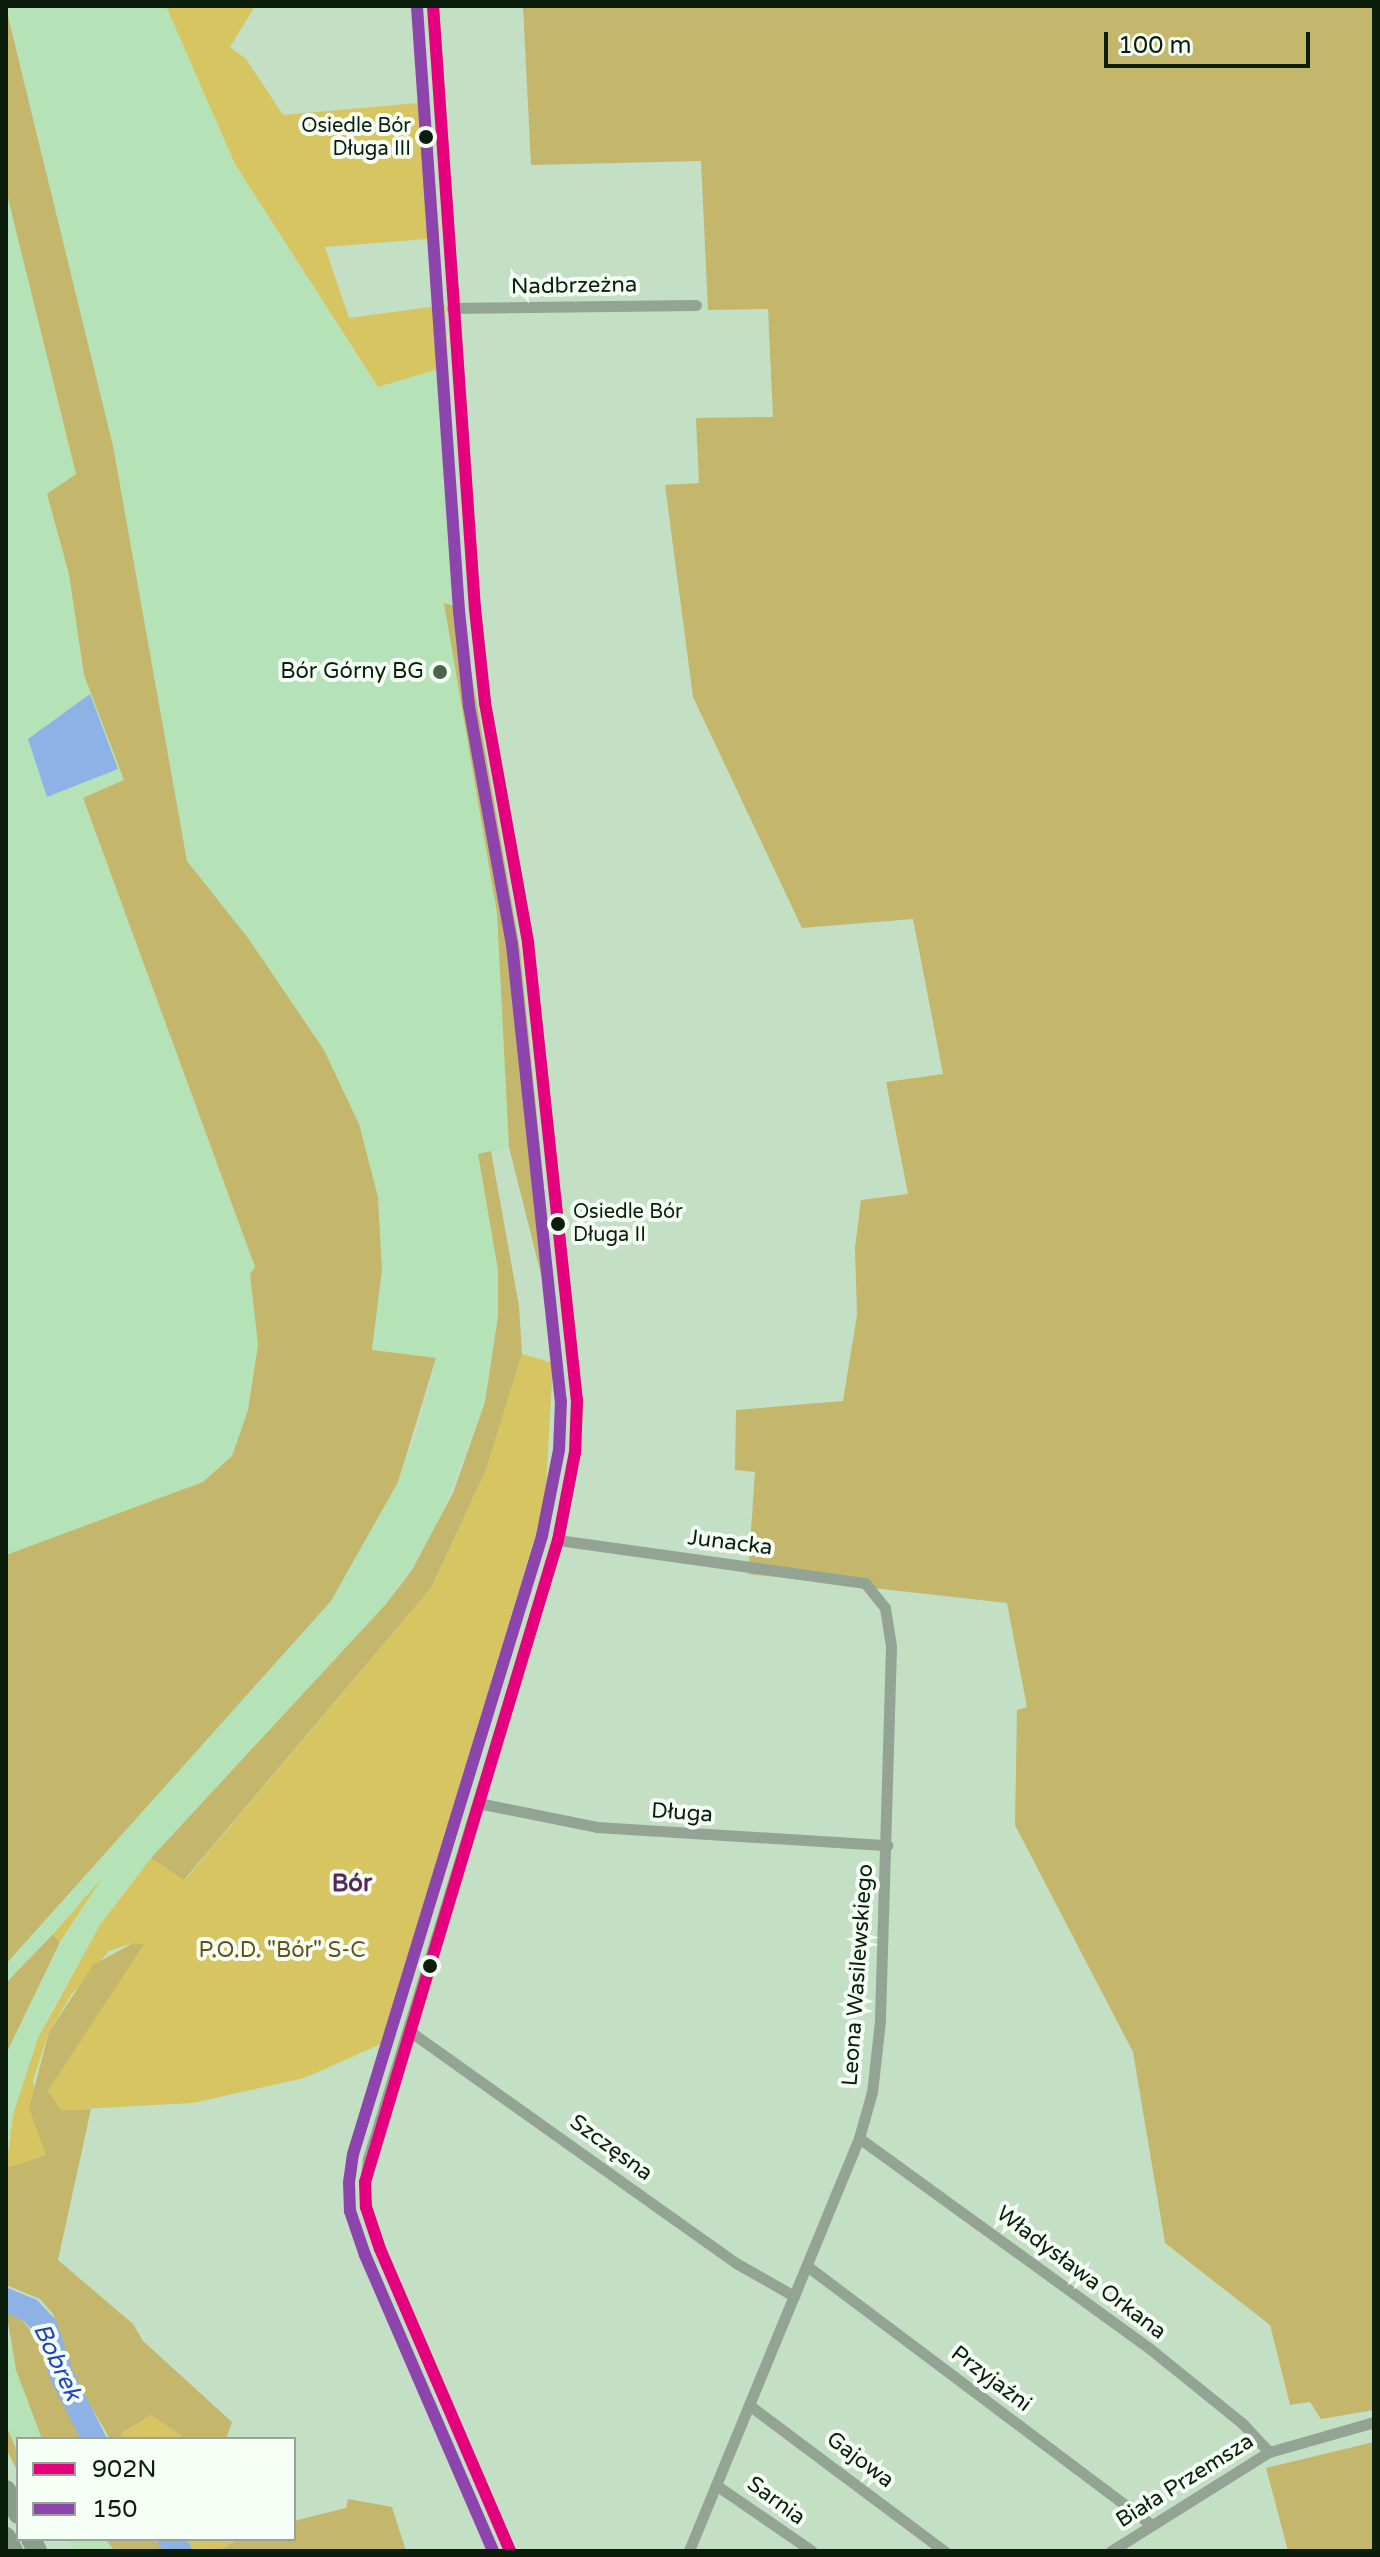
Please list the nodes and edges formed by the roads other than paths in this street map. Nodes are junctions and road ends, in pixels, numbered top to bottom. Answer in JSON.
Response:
{"nodes":[{"id":1,"x":433,"y":6,"type":"edge"},
{"id":2,"x":696,"y":305,"type":"dead end"},
{"id":3,"x":452,"y":308,"type":"junction"},
{"id":4,"x":558,"y":1540,"type":"junction"},
{"id":5,"x":885,"y":1608,"type":"joint"},
{"id":6,"x":478,"y":1803,"type":"junction"},
{"id":7,"x":887,"y":1845,"type":"junction"},
{"id":8,"x":408,"y":2030,"type":"junction"},
{"id":9,"x":859,"y":2138,"type":"junction"},
{"id":10,"x":807,"y":2266,"type":"junction"},
{"id":11,"x":794,"y":2296,"type":"junction"},
{"id":12,"x":749,"y":2405,"type":"junction"},
{"id":13,"x":1374,"y":2422,"type":"edge"},
{"id":14,"x":1269,"y":2452,"type":"junction"},
{"id":15,"x":716,"y":2485,"type":"junction"},
{"id":16,"x":6,"y":2490,"type":"edge"},
{"id":17,"x":16,"y":2510,"type":"edge"},
{"id":18,"x":1150,"y":2524,"type":"junction"},
{"id":19,"x":6,"y":2537,"type":"edge"},
{"id":20,"x":13,"y":2551,"type":"edge"},
{"id":21,"x":510,"y":2551,"type":"edge"},
{"id":22,"x":689,"y":2551,"type":"edge"},
{"id":23,"x":812,"y":2551,"type":"edge"},
{"id":24,"x":944,"y":2551,"type":"edge"},
{"id":25,"x":1111,"y":2551,"type":"edge"}],
"edges":[{"from":1,"to":3,"type":"street"},
{"from":2,"to":3,"type":"street","name":"Nadbrzeżna"},
{"from":3,"to":4,"type":"street"},
{"from":4,"to":5,"type":"street","name":"Junacka"},
{"from":4,"to":6,"type":"street"},
{"from":5,"to":7,"type":"street","name":"Leona Wasilewskiego"},
{"from":6,"to":7,"type":"street","name":"Długa"},
{"from":6,"to":8,"type":"street"},
{"from":7,"to":9,"type":"street","name":"Leona Wasilewskiego"},
{"from":8,"to":11,"type":"street","name":"Szczęsna"},
{"from":8,"to":21,"type":"street"},
{"from":9,"to":10,"type":"street","name":"Leona Wasilewskiego"},
{"from":9,"to":14,"type":"street","name":"Władysława Orkana"},
{"from":10,"to":11,"type":"street","name":"Leona Wasilewskiego"},
{"from":10,"to":18,"type":"street","name":"Przyjaźni"},
{"from":11,"to":12,"type":"street","name":"Leona Wasilewskiego"},
{"from":12,"to":15,"type":"street","name":"Leona Wasilewskiego"},
{"from":12,"to":24,"type":"street","name":"Gajowa"},
{"from":13,"to":14,"type":"street","name":"Biała Przemsza"},
{"from":14,"to":18,"type":"street","name":"Biała Przemsza"},
{"from":15,"to":22,"type":"street","name":"Leona Wasilewskiego"},
{"from":15,"to":23,"type":"street","name":"Sarnia"},
{"from":16,"to":17,"type":"highway"},
{"from":18,"to":25,"type":"street","name":"Biała Przemsza"},
{"from":19,"to":20,"type":"highway"}]}
